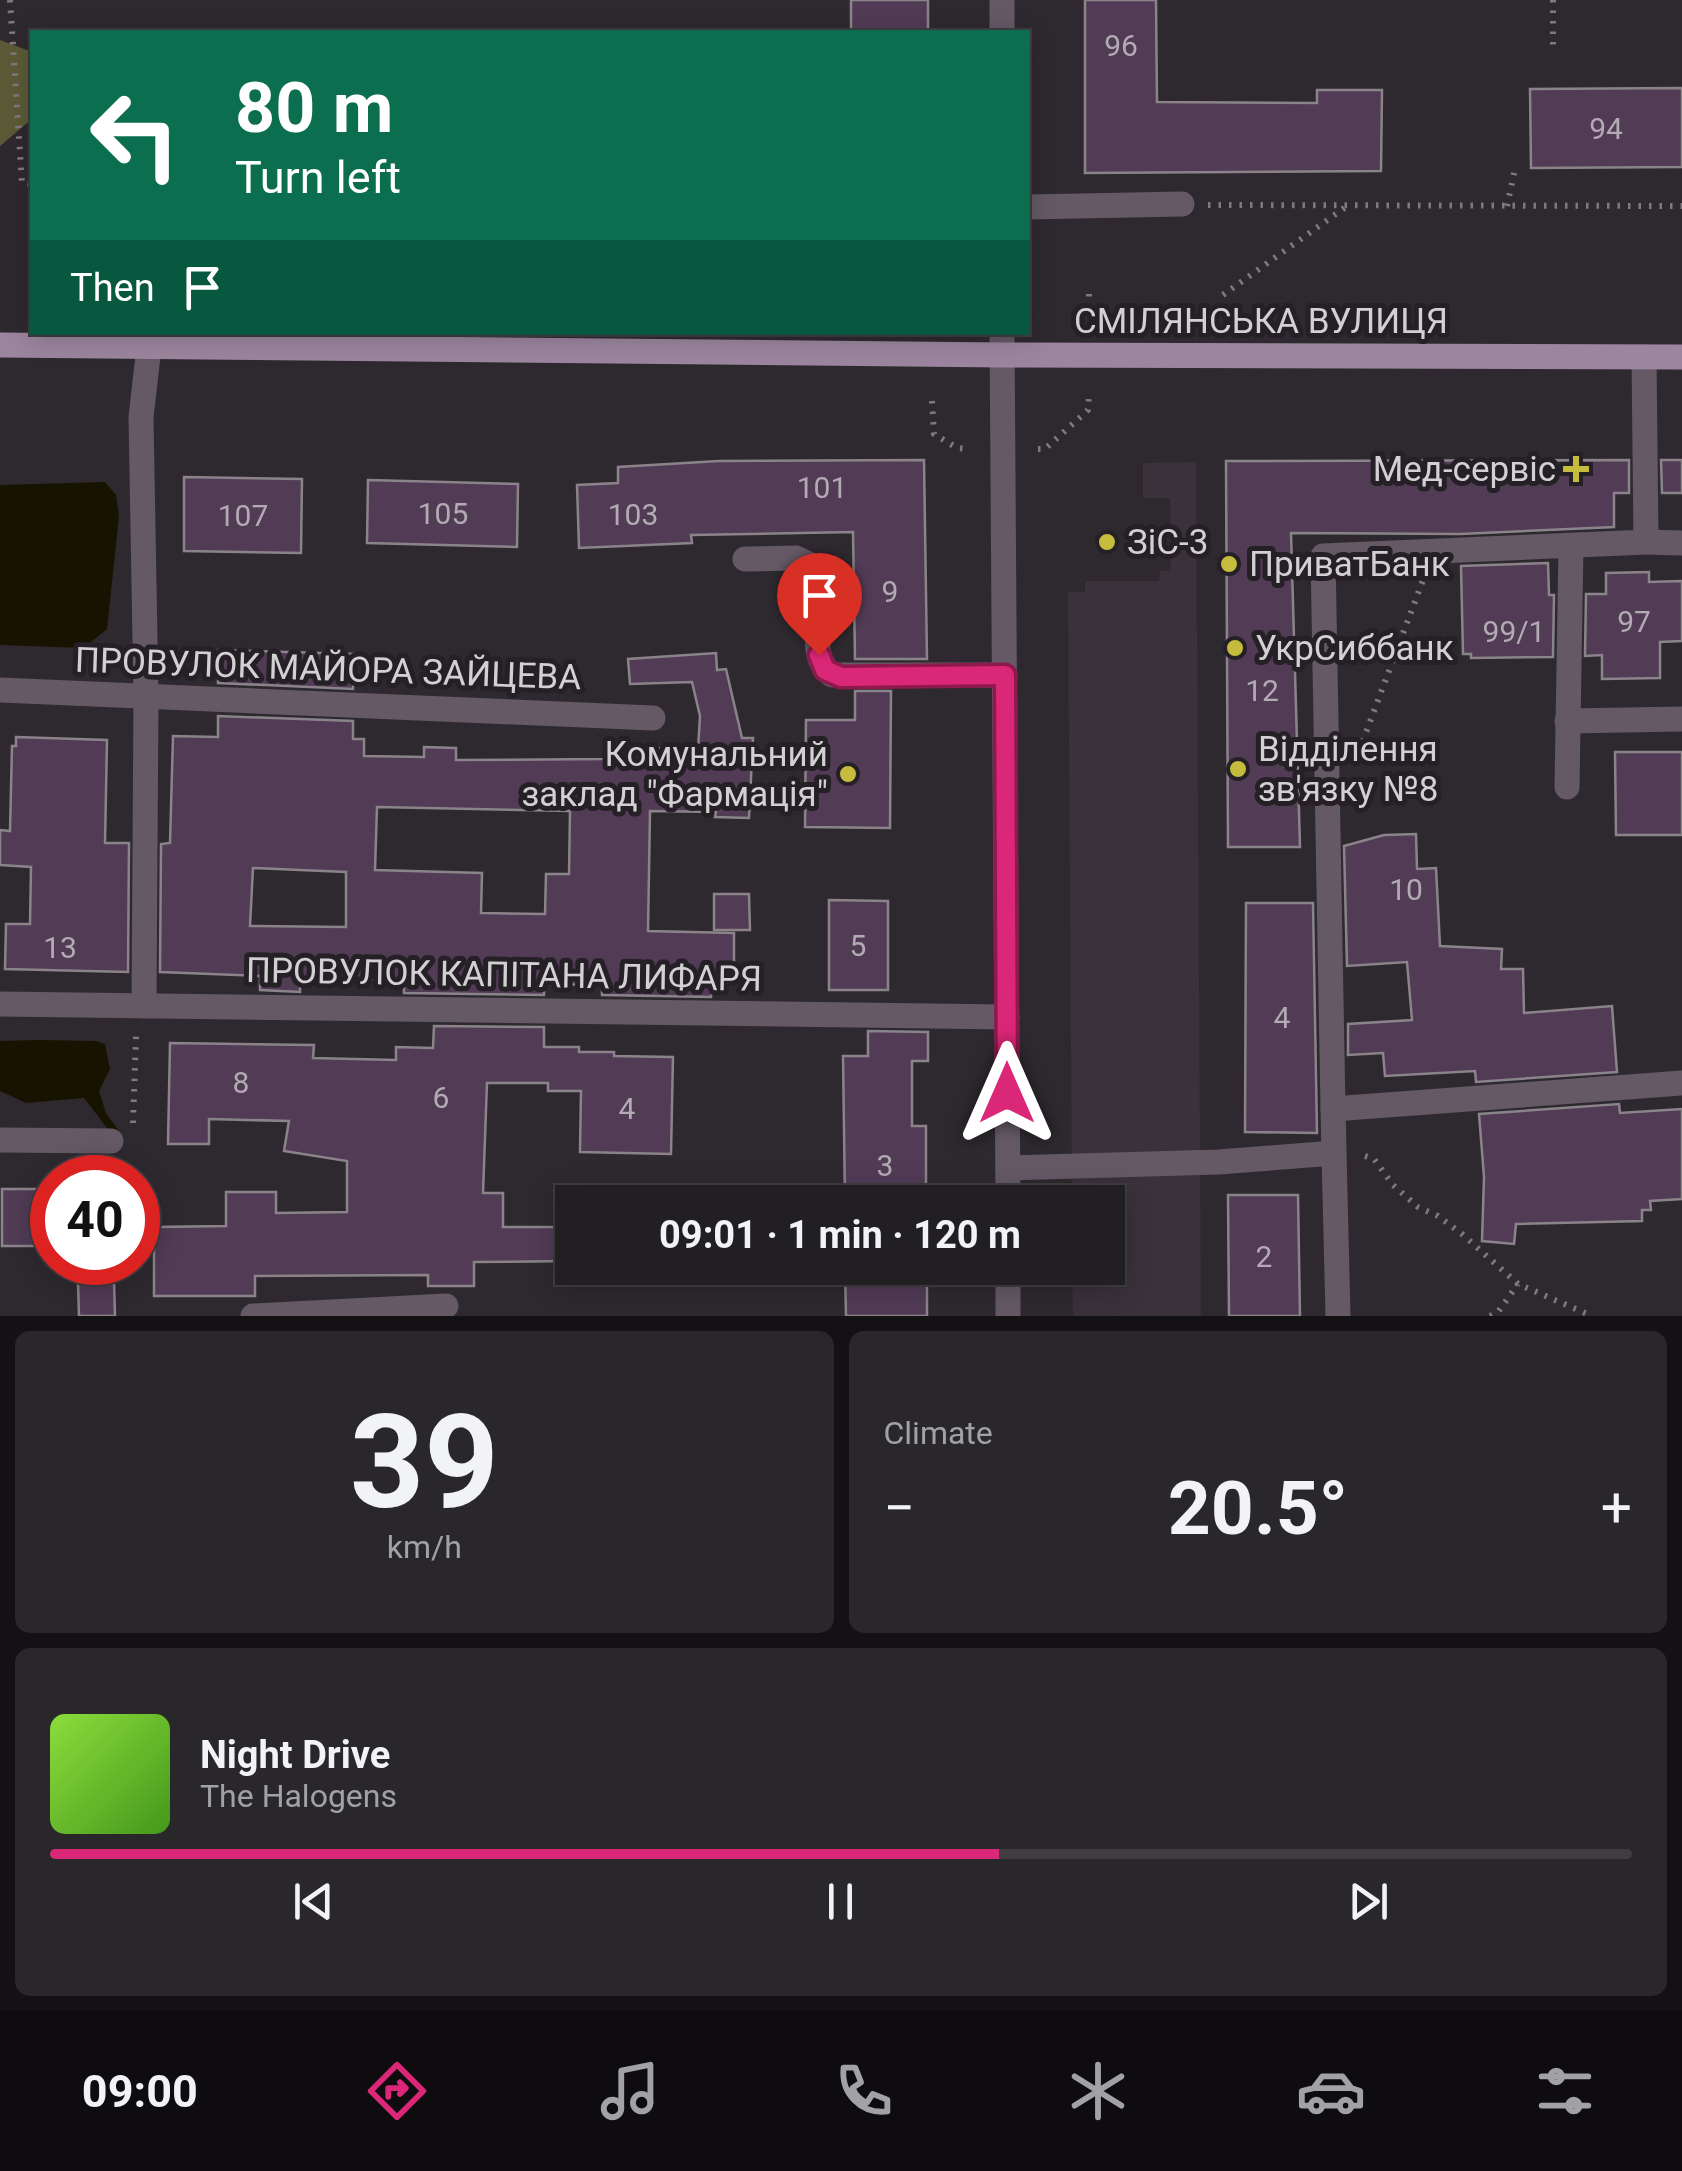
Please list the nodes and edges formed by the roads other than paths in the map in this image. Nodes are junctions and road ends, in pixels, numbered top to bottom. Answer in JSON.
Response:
{"nodes":[{"id":1,"x":1002,"y":0,"type":"edge"},
{"id":2,"x":1002,"y":30,"type":"edge"},
{"id":3,"x":1182,"y":204,"type":"road end"},
{"id":4,"x":1030,"y":207,"type":"edge"},
{"id":5,"x":1003,"y":344,"type":"edge"},
{"id":6,"x":0,"y":345,"type":"edge"},
{"id":7,"x":148,"y":347,"type":"junction"},
{"id":8,"x":1682,"y":356,"type":"edge"},
{"id":9,"x":1644,"y":357,"type":"junction"},
{"id":10,"x":1646,"y":542,"type":"junction"},
{"id":11,"x":1682,"y":543,"type":"edge"},
{"id":12,"x":1571,"y":546,"type":"junction"},
{"id":13,"x":745,"y":559,"type":"dead end"},
{"id":14,"x":1005,"y":675,"type":"junction"},
{"id":15,"x":0,"y":690,"type":"edge"},
{"id":16,"x":146,"y":696,"type":"junction"},
{"id":17,"x":653,"y":718,"type":"dead end"},
{"id":18,"x":1682,"y":719,"type":"edge"},
{"id":19,"x":1567,"y":721,"type":"junction"},
{"id":20,"x":1566,"y":787,"type":"dead end"},
{"id":21,"x":0,"y":1004,"type":"edge"},
{"id":22,"x":140,"y":1006,"type":"junction"},
{"id":23,"x":1006,"y":1017,"type":"junction"},
{"id":24,"x":1682,"y":1083,"type":"edge"},
{"id":25,"x":1333,"y":1109,"type":"junction"},
{"id":26,"x":122,"y":1138,"type":"road end"},
{"id":27,"x":0,"y":1140,"type":"edge"},
{"id":28,"x":1334,"y":1153,"type":"junction"},
{"id":29,"x":1008,"y":1168,"type":"junction"},
{"id":30,"x":1008,"y":1185,"type":"edge"},
{"id":31,"x":1008,"y":1285,"type":"edge"},
{"id":32,"x":446,"y":1306,"type":"dead end"},
{"id":33,"x":252,"y":1316,"type":"edge"},
{"id":34,"x":1008,"y":1316,"type":"edge"},
{"id":35,"x":1338,"y":1316,"type":"edge"}],
"edges":[{"from":1,"to":2,"type":"street"},
{"from":3,"to":4,"type":"street"},
{"from":5,"to":7,"type":"main road","name":"СМІЛЯНСЬКА ВУЛИЦЯ"},
{"from":5,"to":9,"type":"main road","name":"СМІЛЯНСЬКА ВУЛИЦЯ"},
{"from":5,"to":14,"type":"street"},
{"from":6,"to":7,"type":"main road","name":"СМІЛЯНСЬКА ВУЛИЦЯ"},
{"from":7,"to":16,"type":"street"},
{"from":8,"to":9,"type":"main road","name":"СМІЛЯНСЬКА ВУЛИЦЯ"},
{"from":9,"to":10,"type":"street"},
{"from":10,"to":11,"type":"street"},
{"from":10,"to":12,"type":"street"},
{"from":12,"to":19,"type":"street"},
{"from":12,"to":25,"type":"street"},
{"from":13,"to":14,"type":"street"},
{"from":14,"to":23,"type":"street"},
{"from":15,"to":16,"type":"street","name":"ПРОВУЛОК МАЙОРА ЗАЙЦЕВА"},
{"from":16,"to":17,"type":"street","name":"ПРОВУЛОК МАЙОРА ЗАЙЦЕВА"},
{"from":16,"to":22,"type":"street"},
{"from":18,"to":19,"type":"street"},
{"from":19,"to":20,"type":"street"},
{"from":21,"to":22,"type":"street","name":"ПРОВУЛОК КАПІТАНА ЛИФАРЯ"},
{"from":22,"to":23,"type":"street","name":"ПРОВУЛОК КАПІТАНА ЛИФАРЯ"},
{"from":23,"to":29,"type":"street"},
{"from":24,"to":25,"type":"street"},
{"from":25,"to":28,"type":"street"},
{"from":26,"to":27,"type":"street"},
{"from":28,"to":29,"type":"street"},
{"from":28,"to":35,"type":"street"},
{"from":29,"to":30,"type":"street"},
{"from":31,"to":34,"type":"street"},
{"from":32,"to":33,"type":"street"}]}
